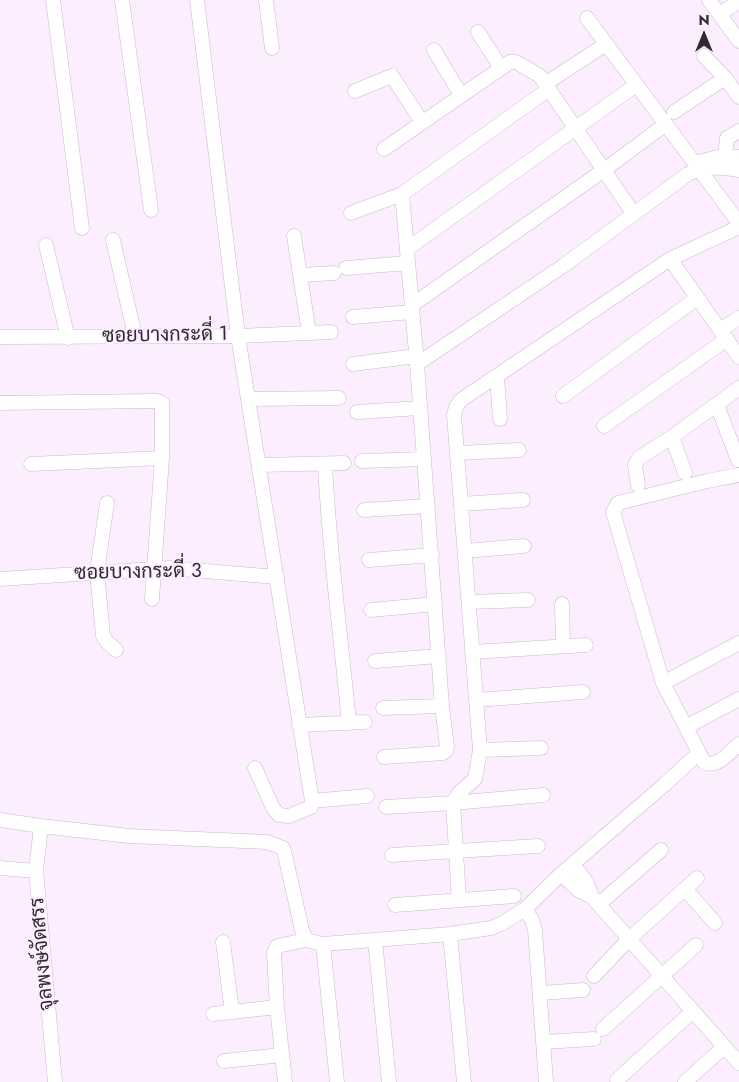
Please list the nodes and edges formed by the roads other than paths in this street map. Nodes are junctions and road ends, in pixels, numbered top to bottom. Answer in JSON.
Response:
{"nodes":[{"id":1,"x":53,"y":0,"type":"edge"},
{"id":2,"x":122,"y":0,"type":"edge"},
{"id":3,"x":197,"y":0,"type":"edge"},
{"id":4,"x":266,"y":0,"type":"edge"},
{"id":5,"x":709,"y":0,"type":"edge"},
{"id":6,"x":739,"y":1,"type":"edge"},
{"id":7,"x":720,"y":14,"type":"junction"},
{"id":8,"x":587,"y":18,"type":"dead end"},
{"id":9,"x":478,"y":32,"type":"dead end"},
{"id":10,"x":739,"y":41,"type":"edge"},
{"id":11,"x":272,"y":48,"type":"dead end"},
{"id":12,"x":600,"y":48,"type":"dead end"},
{"id":13,"x":434,"y":50,"type":"dead end"},
{"id":14,"x":704,"y":56,"type":"dead end"},
{"id":15,"x":501,"y":68,"type":"junction"},
{"id":16,"x":725,"y":78,"type":"junction"},
{"id":17,"x":547,"y":86,"type":"junction"},
{"id":18,"x":628,"y":90,"type":"dead end"},
{"id":19,"x":355,"y":91,"type":"dead end"},
{"id":20,"x":461,"y":96,"type":"junction"},
{"id":21,"x":739,"y":97,"type":"edge"},
{"id":22,"x":674,"y":112,"type":"dead end"},
{"id":23,"x":422,"y":122,"type":"junction"},
{"id":24,"x":575,"y":128,"type":"junction"},
{"id":25,"x":658,"y":130,"type":"dead end"},
{"id":26,"x":739,"y":131,"type":"edge"},
{"id":27,"x":384,"y":148,"type":"dead end"},
{"id":28,"x":739,"y":158,"type":"edge"},
{"id":29,"x":724,"y":162,"type":"junction"},
{"id":30,"x":694,"y":168,"type":"junction"},
{"id":31,"x":604,"y":170,"type":"junction"},
{"id":32,"x":739,"y":170,"type":"edge"},
{"id":33,"x":402,"y":194,"type":"junction"},
{"id":34,"x":151,"y":210,"type":"dead end"},
{"id":35,"x":351,"y":213,"type":"dead end"},
{"id":36,"x":632,"y":213,"type":"junction"},
{"id":37,"x":739,"y":225,"type":"edge"},
{"id":38,"x":82,"y":228,"type":"dead end"},
{"id":39,"x":294,"y":236,"type":"dead end"},
{"id":40,"x":113,"y":240,"type":"dead end"},
{"id":41,"x":46,"y":245,"type":"dead end"},
{"id":42,"x":407,"y":249,"type":"junction"},
{"id":43,"x":670,"y":259,"type":"junction"},
{"id":44,"x":408,"y":263,"type":"junction"},
{"id":45,"x":301,"y":276,"type":"junction"},
{"id":46,"x":697,"y":298,"type":"junction"},
{"id":47,"x":412,"y":308,"type":"junction"},
{"id":48,"x":353,"y":317,"type":"dead end"},
{"id":49,"x":739,"y":318,"type":"edge"},
{"id":50,"x":331,"y":332,"type":"dead end"},
{"id":51,"x":309,"y":333,"type":"junction"},
{"id":52,"x":724,"y":334,"type":"junction"},
{"id":53,"x":135,"y":336,"type":"junction"},
{"id":54,"x":238,"y":336,"type":"junction"},
{"id":55,"x":0,"y":338,"type":"edge"},
{"id":56,"x":68,"y":338,"type":"junction"},
{"id":57,"x":739,"y":357,"type":"edge"},
{"id":58,"x":417,"y":360,"type":"junction"},
{"id":59,"x":353,"y":364,"type":"dead end"},
{"id":60,"x":498,"y":376,"type":"junction"},
{"id":61,"x":739,"y":388,"type":"edge"},
{"id":62,"x":562,"y":396,"type":"dead end"},
{"id":63,"x":339,"y":398,"type":"dead end"},
{"id":64,"x":248,"y":400,"type":"junction"},
{"id":65,"x":0,"y":403,"type":"edge"},
{"id":66,"x":717,"y":404,"type":"junction"},
{"id":67,"x":420,"y":408,"type":"junction"},
{"id":68,"x":357,"y":412,"type":"dead end"},
{"id":69,"x":500,"y":419,"type":"dead end"},
{"id":70,"x":604,"y":426,"type":"dead end"},
{"id":71,"x":672,"y":437,"type":"junction"},
{"id":72,"x":519,"y":450,"type":"dead end"},
{"id":73,"x":458,"y":453,"type":"junction"},
{"id":74,"x":162,"y":458,"type":"junction"},
{"id":75,"x":424,"y":459,"type":"junction"},
{"id":76,"x":738,"y":460,"type":"edge"},
{"id":77,"x":362,"y":461,"type":"dead end"},
{"id":78,"x":344,"y":463,"type":"dead end"},
{"id":79,"x":31,"y":464,"type":"dead end"},
{"id":80,"x":325,"y":464,"type":"junction"},
{"id":81,"x":259,"y":466,"type":"junction"},
{"id":82,"x":685,"y":473,"type":"dead end"},
{"id":83,"x":739,"y":475,"type":"edge"},
{"id":84,"x":638,"y":485,"type":"dead end"},
{"id":85,"x":523,"y":500,"type":"dead end"},
{"id":86,"x":107,"y":503,"type":"dead end"},
{"id":87,"x":461,"y":504,"type":"junction"},
{"id":88,"x":428,"y":506,"type":"junction"},
{"id":89,"x":364,"y":510,"type":"dead end"},
{"id":90,"x":524,"y":546,"type":"dead end"},
{"id":91,"x":465,"y":551,"type":"junction"},
{"id":92,"x":432,"y":556,"type":"junction"},
{"id":93,"x":369,"y":560,"type":"dead end"},
{"id":94,"x":155,"y":569,"type":"junction"},
{"id":95,"x":97,"y":572,"type":"junction"},
{"id":96,"x":277,"y":577,"type":"junction"},
{"id":97,"x":0,"y":579,"type":"edge"},
{"id":98,"x":152,"y":599,"type":"dead end"},
{"id":99,"x":528,"y":600,"type":"dead end"},
{"id":100,"x":469,"y":602,"type":"junction"},
{"id":101,"x":435,"y":604,"type":"junction"},
{"id":102,"x":562,"y":604,"type":"dead end"},
{"id":103,"x":371,"y":610,"type":"dead end"},
{"id":104,"x":739,"y":643,"type":"edge"},
{"id":105,"x":586,"y":644,"type":"dead end"},
{"id":106,"x":563,"y":646,"type":"junction"},
{"id":107,"x":116,"y":650,"type":"dead end"},
{"id":108,"x":472,"y":652,"type":"junction"},
{"id":109,"x":439,"y":656,"type":"junction"},
{"id":110,"x":375,"y":661,"type":"dead end"},
{"id":111,"x":663,"y":683,"type":"junction"},
{"id":112,"x":583,"y":692,"type":"dead end"},
{"id":113,"x":739,"y":699,"type":"edge"},
{"id":114,"x":476,"y":700,"type":"junction"},
{"id":115,"x":442,"y":706,"type":"junction"},
{"id":116,"x":383,"y":708,"type":"dead end"},
{"id":117,"x":365,"y":722,"type":"dead end"},
{"id":118,"x":349,"y":723,"type":"junction"},
{"id":119,"x":299,"y":726,"type":"junction"},
{"id":120,"x":686,"y":727,"type":"junction"},
{"id":121,"x":739,"y":744,"type":"edge"},
{"id":122,"x":541,"y":748,"type":"dead end"},
{"id":123,"x":480,"y":750,"type":"junction"},
{"id":124,"x":700,"y":753,"type":"junction"},
{"id":125,"x":384,"y":757,"type":"dead end"},
{"id":126,"x":255,"y":768,"type":"dead end"},
{"id":127,"x":543,"y":795,"type":"dead end"},
{"id":128,"x":367,"y":796,"type":"dead end"},
{"id":129,"x":312,"y":801,"type":"junction"},
{"id":130,"x":453,"y":803,"type":"junction"},
{"id":131,"x":386,"y":807,"type":"dead end"},
{"id":132,"x":0,"y":820,"type":"edge"},
{"id":133,"x":41,"y":826,"type":"junction"},
{"id":134,"x":538,"y":846,"type":"dead end"},
{"id":135,"x":661,"y":850,"type":"dead end"},
{"id":136,"x":456,"y":852,"type":"junction"},
{"id":137,"x":392,"y":856,"type":"dead end"},
{"id":138,"x":573,"y":864,"type":"junction"},
{"id":139,"x":0,"y":868,"type":"edge"},
{"id":140,"x":36,"y":871,"type":"junction"},
{"id":141,"x":561,"y":874,"type":"junction"},
{"id":142,"x":697,"y":878,"type":"dead end"},
{"id":143,"x":685,"y":889,"type":"junction"},
{"id":144,"x":514,"y":896,"type":"dead end"},
{"id":145,"x":459,"y":900,"type":"junction"},
{"id":146,"x":596,"y":900,"type":"junction"},
{"id":147,"x":396,"y":905,"type":"dead end"},
{"id":148,"x":525,"y":908,"type":"junction"},
{"id":149,"x":715,"y":923,"type":"dead end"},
{"id":150,"x":450,"y":934,"type":"junction"},
{"id":151,"x":629,"y":939,"type":"junction"},
{"id":152,"x":306,"y":940,"type":"junction"},
{"id":153,"x":375,"y":940,"type":"junction"},
{"id":154,"x":223,"y":942,"type":"dead end"},
{"id":155,"x":324,"y":944,"type":"junction"},
{"id":156,"x":696,"y":944,"type":"dead end"},
{"id":157,"x":594,"y":976,"type":"dead end"},
{"id":158,"x":662,"y":976,"type":"junction"},
{"id":159,"x":583,"y":990,"type":"dead end"},
{"id":160,"x":541,"y":993,"type":"junction"},
{"id":161,"x":277,"y":1007,"type":"junction"},
{"id":162,"x":693,"y":1011,"type":"junction"},
{"id":163,"x":232,"y":1012,"type":"junction"},
{"id":164,"x":213,"y":1014,"type":"dead end"},
{"id":165,"x":543,"y":1042,"type":"junction"},
{"id":166,"x":724,"y":1047,"type":"junction"},
{"id":167,"x":282,"y":1056,"type":"junction"},
{"id":168,"x":224,"y":1061,"type":"dead end"},
{"id":169,"x":739,"y":1063,"type":"edge"},
{"id":170,"x":616,"y":1080,"type":"dead end"},
{"id":171,"x":689,"y":1081,"type":"edge"},
{"id":172,"x":54,"y":1082,"type":"edge"},
{"id":173,"x":285,"y":1082,"type":"edge"},
{"id":174,"x":337,"y":1082,"type":"edge"},
{"id":175,"x":389,"y":1082,"type":"edge"},
{"id":176,"x":464,"y":1082,"type":"edge"},
{"id":177,"x":546,"y":1082,"type":"edge"}],
"edges":[{"from":1,"to":38,"type":"street"},
{"from":2,"to":34,"type":"street"},
{"from":3,"to":54,"type":"street"},
{"from":4,"to":11,"type":"street"},
{"from":5,"to":7,"type":"street"},
{"from":6,"to":7,"type":"street"},
{"from":7,"to":10,"type":"street"},
{"from":8,"to":30,"type":"street"},
{"from":9,"to":15,"type":"street"},
{"from":12,"to":17,"type":"street"},
{"from":13,"to":20,"type":"street"},
{"from":14,"to":16,"type":"street"},
{"from":15,"to":17,"type":"street"},
{"from":15,"to":20,"type":"street"},
{"from":16,"to":21,"type":"street"},
{"from":16,"to":22,"type":"street"},
{"from":17,"to":24,"type":"street"},
{"from":17,"to":33,"type":"street"},
{"from":18,"to":24,"type":"street"},
{"from":19,"to":23,"type":"street"},
{"from":20,"to":23,"type":"street"},
{"from":23,"to":27,"type":"street"},
{"from":24,"to":31,"type":"street"},
{"from":24,"to":42,"type":"street"},
{"from":25,"to":31,"type":"street"},
{"from":26,"to":29,"type":"street"},
{"from":28,"to":29,"type":"street"},
{"from":29,"to":30,"type":"street"},
{"from":29,"to":32,"type":"street"},
{"from":30,"to":36,"type":"street"},
{"from":30,"to":37,"type":"street"},
{"from":31,"to":36,"type":"street"},
{"from":31,"to":47,"type":"street"},
{"from":33,"to":35,"type":"street"},
{"from":33,"to":42,"type":"street"},
{"from":36,"to":58,"type":"street"},
{"from":37,"to":43,"type":"street"},
{"from":39,"to":45,"type":"street"},
{"from":40,"to":53,"type":"street"},
{"from":41,"to":56,"type":"street"},
{"from":42,"to":44,"type":"street"},
{"from":43,"to":46,"type":"street"},
{"from":43,"to":60,"type":"street"},
{"from":44,"to":45,"type":"street"},
{"from":44,"to":47,"type":"street"},
{"from":45,"to":51,"type":"street"},
{"from":46,"to":52,"type":"street"},
{"from":46,"to":62,"type":"street"},
{"from":47,"to":48,"type":"street"},
{"from":47,"to":58,"type":"street"},
{"from":49,"to":52,"type":"street"},
{"from":50,"to":51,"type":"street","name":"ซอยบางกระดี่ 1"},
{"from":51,"to":54,"type":"street","name":"ซอยบางกระดี่ 1"},
{"from":52,"to":57,"type":"street"},
{"from":52,"to":70,"type":"street"},
{"from":53,"to":54,"type":"street","name":"ซอยบางกระดี่ 1"},
{"from":53,"to":56,"type":"street","name":"ซอยบางกระดี่ 1"},
{"from":54,"to":64,"type":"street"},
{"from":55,"to":56,"type":"street","name":"ซอยบางกระดี่ 1"},
{"from":58,"to":59,"type":"street"},
{"from":58,"to":67,"type":"street"},
{"from":60,"to":69,"type":"street"},
{"from":60,"to":73,"type":"street"},
{"from":61,"to":66,"type":"street"},
{"from":63,"to":64,"type":"street"},
{"from":64,"to":81,"type":"street"},
{"from":65,"to":74,"type":"street"},
{"from":66,"to":71,"type":"street"},
{"from":66,"to":76,"type":"street"},
{"from":67,"to":68,"type":"street"},
{"from":67,"to":75,"type":"street"},
{"from":71,"to":82,"type":"street"},
{"from":71,"to":84,"type":"street"},
{"from":72,"to":73,"type":"street"},
{"from":73,"to":87,"type":"street"},
{"from":74,"to":79,"type":"street"},
{"from":74,"to":94,"type":"street"},
{"from":75,"to":77,"type":"street"},
{"from":75,"to":88,"type":"street"},
{"from":78,"to":80,"type":"street"},
{"from":80,"to":81,"type":"street"},
{"from":80,"to":118,"type":"street"},
{"from":81,"to":96,"type":"street"},
{"from":83,"to":111,"type":"street"},
{"from":85,"to":87,"type":"street"},
{"from":86,"to":95,"type":"street"},
{"from":87,"to":91,"type":"street"},
{"from":88,"to":89,"type":"street"},
{"from":88,"to":92,"type":"street"},
{"from":90,"to":91,"type":"street"},
{"from":91,"to":100,"type":"street"},
{"from":92,"to":93,"type":"street"},
{"from":92,"to":101,"type":"street"},
{"from":94,"to":95,"type":"street","name":"ซอยบางกระดี่ 3"},
{"from":94,"to":96,"type":"street","name":"ซอยบางกระดี่ 3"},
{"from":94,"to":98,"type":"street"},
{"from":95,"to":97,"type":"street","name":"ซอยบางกระดี่ 3"},
{"from":95,"to":107,"type":"street"},
{"from":96,"to":119,"type":"street"},
{"from":99,"to":100,"type":"street"},
{"from":100,"to":108,"type":"street"},
{"from":101,"to":103,"type":"street"},
{"from":101,"to":109,"type":"street"},
{"from":102,"to":106,"type":"street"},
{"from":104,"to":111,"type":"street"},
{"from":105,"to":106,"type":"street"},
{"from":106,"to":108,"type":"street"},
{"from":108,"to":114,"type":"street"},
{"from":109,"to":110,"type":"street"},
{"from":109,"to":115,"type":"street"},
{"from":111,"to":120,"type":"street"},
{"from":112,"to":114,"type":"street"},
{"from":113,"to":120,"type":"street"},
{"from":114,"to":123,"type":"street"},
{"from":115,"to":116,"type":"street"},
{"from":115,"to":125,"type":"street"},
{"from":117,"to":118,"type":"street"},
{"from":118,"to":119,"type":"street"},
{"from":119,"to":129,"type":"street"},
{"from":120,"to":124,"type":"street"},
{"from":121,"to":124,"type":"street"},
{"from":122,"to":123,"type":"street"},
{"from":123,"to":130,"type":"street"},
{"from":124,"to":138,"type":"street"},
{"from":126,"to":129,"type":"street"},
{"from":127,"to":130,"type":"street"},
{"from":128,"to":129,"type":"street"},
{"from":130,"to":131,"type":"street"},
{"from":130,"to":136,"type":"street"},
{"from":132,"to":133,"type":"street"},
{"from":133,"to":140,"type":"street","name":"จุลพงษ์จัดสรร"},
{"from":133,"to":152,"type":"street"},
{"from":134,"to":136,"type":"street"},
{"from":135,"to":146,"type":"street"},
{"from":136,"to":137,"type":"street"},
{"from":136,"to":145,"type":"street"},
{"from":138,"to":141,"type":"street"},
{"from":138,"to":146,"type":"street"},
{"from":139,"to":140,"type":"street"},
{"from":140,"to":172,"type":"street","name":"จุลพงษ์จัดสรร"},
{"from":141,"to":146,"type":"street"},
{"from":141,"to":148,"type":"street"},
{"from":142,"to":143,"type":"street"},
{"from":143,"to":149,"type":"street"},
{"from":143,"to":151,"type":"street"},
{"from":144,"to":145,"type":"street"},
{"from":145,"to":147,"type":"street"},
{"from":146,"to":151,"type":"street"},
{"from":148,"to":150,"type":"street"},
{"from":148,"to":160,"type":"street"},
{"from":150,"to":153,"type":"street"},
{"from":150,"to":176,"type":"street"},
{"from":151,"to":157,"type":"street"},
{"from":151,"to":158,"type":"street"},
{"from":152,"to":155,"type":"street"},
{"from":152,"to":161,"type":"street"},
{"from":153,"to":155,"type":"street"},
{"from":153,"to":175,"type":"street"},
{"from":154,"to":163,"type":"street"},
{"from":155,"to":174,"type":"street"},
{"from":156,"to":158,"type":"street"},
{"from":158,"to":162,"type":"street"},
{"from":158,"to":165,"type":"street"},
{"from":159,"to":160,"type":"street"},
{"from":160,"to":165,"type":"street"},
{"from":161,"to":163,"type":"street"},
{"from":161,"to":167,"type":"street"},
{"from":162,"to":166,"type":"street"},
{"from":162,"to":170,"type":"street"},
{"from":163,"to":164,"type":"street"},
{"from":165,"to":177,"type":"street"},
{"from":166,"to":169,"type":"street"},
{"from":166,"to":171,"type":"street"},
{"from":167,"to":168,"type":"street"},
{"from":167,"to":173,"type":"street"}]}
